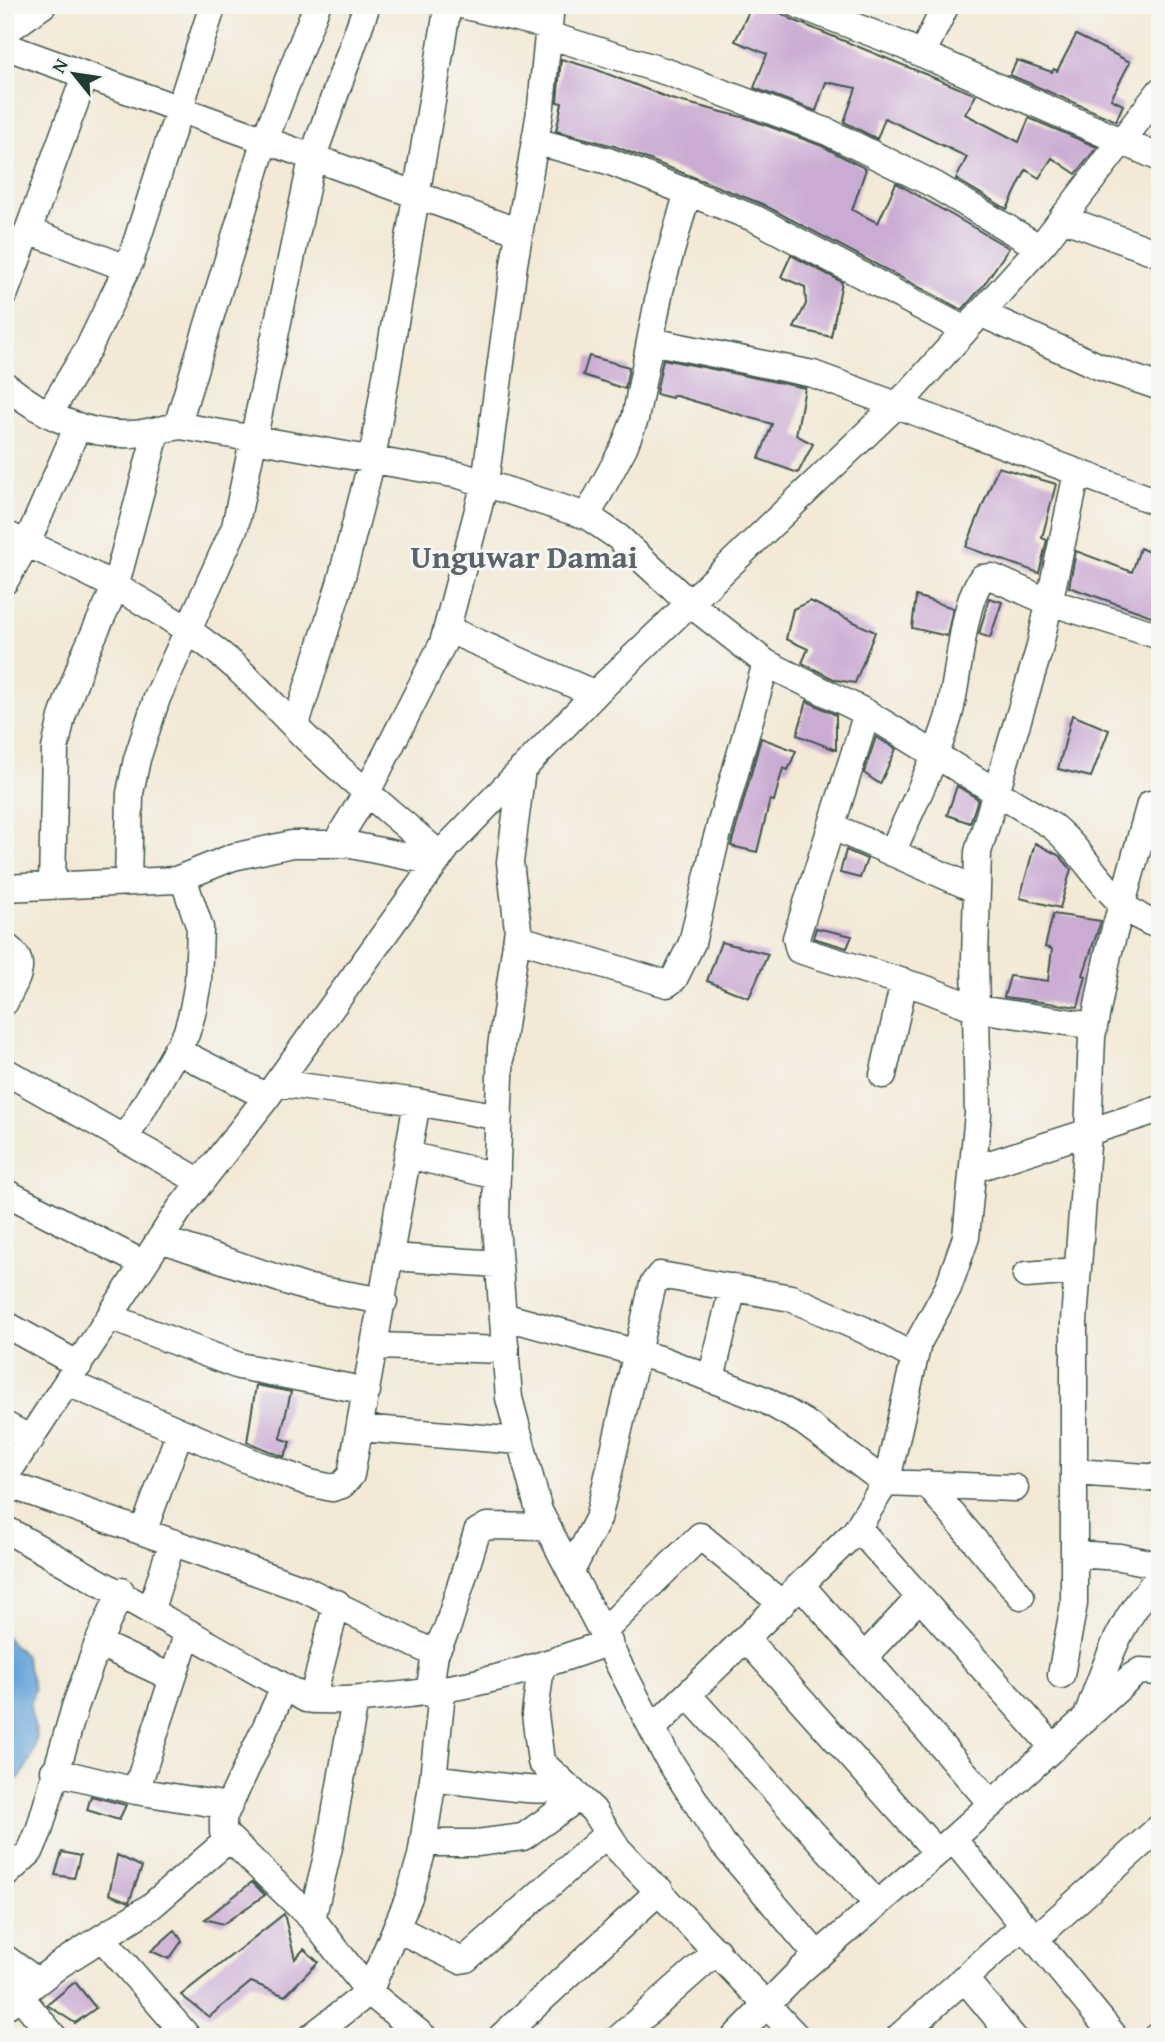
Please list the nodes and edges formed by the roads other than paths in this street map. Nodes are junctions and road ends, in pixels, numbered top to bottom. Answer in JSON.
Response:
{"nodes":[{"id":1,"x":43,"y":5,"type":"edge"},
{"id":2,"x":213,"y":5,"type":"edge"},
{"id":3,"x":317,"y":5,"type":"edge"},
{"id":4,"x":367,"y":5,"type":"edge"},
{"id":5,"x":448,"y":5,"type":"edge"},
{"id":6,"x":462,"y":5,"type":"edge"},
{"id":7,"x":799,"y":5,"type":"edge"},
{"id":8,"x":946,"y":5,"type":"edge"},
{"id":9,"x":830,"y":11,"type":"edge"},
{"id":10,"x":549,"y":22,"type":"edge"},
{"id":11,"x":5,"y":32,"type":"edge"},
{"id":12,"x":5,"y":46,"type":"edge"},
{"id":13,"x":922,"y":54,"type":"junction"},
{"id":14,"x":85,"y":76,"type":"junction"},
{"id":15,"x":1160,"y":91,"type":"edge"},
{"id":16,"x":177,"y":110,"type":"junction"},
{"id":17,"x":535,"y":141,"type":"junction"},
{"id":18,"x":264,"y":142,"type":"junction"},
{"id":19,"x":1120,"y":143,"type":"junction"},
{"id":20,"x":1160,"y":158,"type":"edge"},
{"id":21,"x":312,"y":159,"type":"junction"},
{"id":22,"x":688,"y":191,"type":"junction"},
{"id":23,"x":416,"y":195,"type":"junction"},
{"id":24,"x":1062,"y":218,"type":"junction"},
{"id":25,"x":29,"y":231,"type":"junction"},
{"id":26,"x":519,"y":232,"type":"junction"},
{"id":27,"x":1039,"y":247,"type":"junction"},
{"id":28,"x":1160,"y":254,"type":"edge"},
{"id":29,"x":127,"y":268,"type":"junction"},
{"id":30,"x":5,"y":293,"type":"edge"},
{"id":31,"x":972,"y":322,"type":"junction"},
{"id":32,"x":651,"y":341,"type":"junction"},
{"id":33,"x":5,"y":386,"type":"edge"},
{"id":34,"x":1160,"y":387,"type":"edge"},
{"id":35,"x":895,"y":406,"type":"junction"},
{"id":36,"x":49,"y":414,"type":"junction"},
{"id":37,"x":78,"y":426,"type":"junction"},
{"id":38,"x":167,"y":428,"type":"junction"},
{"id":39,"x":255,"y":439,"type":"junction"},
{"id":40,"x":372,"y":460,"type":"junction"},
{"id":41,"x":1077,"y":473,"type":"junction"},
{"id":42,"x":485,"y":483,"type":"junction"},
{"id":43,"x":1160,"y":503,"type":"edge"},
{"id":44,"x":587,"y":516,"type":"junction"},
{"id":45,"x":16,"y":538,"type":"edge"},
{"id":46,"x":5,"y":581,"type":"edge"},
{"id":47,"x":115,"y":588,"type":"junction"},
{"id":48,"x":688,"y":602,"type":"junction"},
{"id":49,"x":1049,"y":602,"type":"junction"},
{"id":50,"x":447,"y":629,"type":"junction"},
{"id":51,"x":189,"y":632,"type":"junction"},
{"id":52,"x":1160,"y":636,"type":"edge"},
{"id":53,"x":766,"y":663,"type":"junction"},
{"id":54,"x":595,"y":694,"type":"junction"},
{"id":55,"x":867,"y":713,"type":"junction"},
{"id":56,"x":295,"y":727,"type":"junction"},
{"id":57,"x":934,"y":754,"type":"junction"},
{"id":58,"x":522,"y":769,"type":"junction"},
{"id":59,"x":367,"y":792,"type":"junction"},
{"id":60,"x":996,"y":793,"type":"junction"},
{"id":61,"x":1150,"y":804,"type":"dead end"},
{"id":62,"x":831,"y":826,"type":"junction"},
{"id":63,"x":335,"y":844,"type":"junction"},
{"id":64,"x":892,"y":853,"type":"junction"},
{"id":65,"x":437,"y":859,"type":"junction"},
{"id":66,"x":183,"y":878,"type":"junction"},
{"id":67,"x":128,"y":882,"type":"junction"},
{"id":68,"x":52,"y":885,"type":"junction"},
{"id":69,"x":5,"y":888,"type":"edge"},
{"id":70,"x":975,"y":889,"type":"junction"},
{"id":71,"x":1122,"y":903,"type":"junction"},
{"id":72,"x":1160,"y":926,"type":"edge"},
{"id":73,"x":517,"y":938,"type":"junction"},
{"id":74,"x":5,"y":946,"type":"edge"},
{"id":75,"x":904,"y":982,"type":"junction"},
{"id":76,"x":5,"y":1002,"type":"edge"},
{"id":77,"x":978,"y":1009,"type":"junction"},
{"id":78,"x":1094,"y":1026,"type":"junction"},
{"id":79,"x":176,"y":1050,"type":"junction"},
{"id":80,"x":5,"y":1071,"type":"edge"},
{"id":81,"x":883,"y":1075,"type":"dead end"},
{"id":82,"x":272,"y":1090,"type":"junction"},
{"id":83,"x":417,"y":1102,"type":"junction"},
{"id":84,"x":1160,"y":1109,"type":"edge"},
{"id":85,"x":499,"y":1117,"type":"junction"},
{"id":86,"x":1088,"y":1132,"type":"junction"},
{"id":87,"x":125,"y":1139,"type":"junction"},
{"id":88,"x":408,"y":1155,"type":"junction"},
{"id":89,"x":974,"y":1169,"type":"junction"},
{"id":90,"x":497,"y":1176,"type":"junction"},
{"id":91,"x":201,"y":1182,"type":"junction"},
{"id":92,"x":5,"y":1192,"type":"edge"},
{"id":93,"x":160,"y":1238,"type":"junction"},
{"id":94,"x":391,"y":1257,"type":"junction"},
{"id":95,"x":144,"y":1264,"type":"junction"},
{"id":96,"x":499,"y":1264,"type":"junction"},
{"id":97,"x":1076,"y":1271,"type":"junction"},
{"id":98,"x":1026,"y":1275,"type":"dead end"},
{"id":99,"x":733,"y":1287,"type":"junction"},
{"id":100,"x":384,"y":1301,"type":"junction"},
{"id":101,"x":503,"y":1316,"type":"junction"},
{"id":102,"x":110,"y":1317,"type":"junction"},
{"id":103,"x":5,"y":1324,"type":"edge"},
{"id":104,"x":375,"y":1346,"type":"junction"},
{"id":105,"x":506,"y":1350,"type":"junction"},
{"id":106,"x":638,"y":1353,"type":"junction"},
{"id":107,"x":914,"y":1357,"type":"junction"},
{"id":108,"x":73,"y":1374,"type":"junction"},
{"id":109,"x":711,"y":1379,"type":"junction"},
{"id":110,"x":367,"y":1391,"type":"junction"},
{"id":111,"x":5,"y":1425,"type":"edge"},
{"id":112,"x":360,"y":1427,"type":"junction"},
{"id":113,"x":180,"y":1431,"type":"junction"},
{"id":114,"x":31,"y":1439,"type":"junction"},
{"id":115,"x":520,"y":1441,"type":"junction"},
{"id":116,"x":1075,"y":1472,"type":"junction"},
{"id":117,"x":5,"y":1477,"type":"edge"},
{"id":118,"x":1160,"y":1478,"type":"edge"},
{"id":119,"x":5,"y":1483,"type":"edge"},
{"id":120,"x":886,"y":1483,"type":"junction"},
{"id":121,"x":927,"y":1484,"type":"junction"},
{"id":122,"x":1015,"y":1488,"type":"dead end"},
{"id":123,"x":547,"y":1527,"type":"junction"},
{"id":124,"x":858,"y":1528,"type":"junction"},
{"id":125,"x":5,"y":1529,"type":"edge"},
{"id":126,"x":143,"y":1532,"type":"junction"},
{"id":127,"x":172,"y":1542,"type":"junction"},
{"id":128,"x":1074,"y":1555,"type":"junction"},
{"id":129,"x":1160,"y":1565,"type":"edge"},
{"id":130,"x":571,"y":1571,"type":"junction"},
{"id":131,"x":1160,"y":1577,"type":"edge"},
{"id":132,"x":801,"y":1586,"type":"junction"},
{"id":133,"x":121,"y":1591,"type":"junction"},
{"id":134,"x":1021,"y":1596,"type":"dead end"},
{"id":135,"x":920,"y":1597,"type":"junction"},
{"id":136,"x":337,"y":1603,"type":"junction"},
{"id":137,"x":782,"y":1605,"type":"junction"},
{"id":138,"x":151,"y":1609,"type":"junction"},
{"id":139,"x":188,"y":1632,"type":"junction"},
{"id":140,"x":1070,"y":1635,"type":"junction"},
{"id":141,"x":606,"y":1637,"type":"junction"},
{"id":142,"x":747,"y":1640,"type":"junction"},
{"id":143,"x":98,"y":1643,"type":"junction"},
{"id":144,"x":1113,"y":1645,"type":"junction"},
{"id":145,"x":435,"y":1654,"type":"junction"},
{"id":146,"x":864,"y":1657,"type":"junction"},
{"id":147,"x":541,"y":1666,"type":"junction"},
{"id":148,"x":1160,"y":1672,"type":"edge"},
{"id":149,"x":1061,"y":1675,"type":"dead end"},
{"id":150,"x":173,"y":1678,"type":"junction"},
{"id":151,"x":284,"y":1688,"type":"junction"},
{"id":152,"x":435,"y":1693,"type":"junction"},
{"id":153,"x":689,"y":1696,"type":"junction"},
{"id":154,"x":312,"y":1700,"type":"junction"},
{"id":155,"x":355,"y":1700,"type":"junction"},
{"id":156,"x":1087,"y":1718,"type":"junction"},
{"id":157,"x":653,"y":1728,"type":"junction"},
{"id":158,"x":1054,"y":1748,"type":"junction"},
{"id":159,"x":54,"y":1772,"type":"junction"},
{"id":160,"x":433,"y":1779,"type":"junction"},
{"id":161,"x":136,"y":1791,"type":"junction"},
{"id":162,"x":573,"y":1793,"type":"junction"},
{"id":163,"x":992,"y":1804,"type":"junction"},
{"id":164,"x":229,"y":1806,"type":"junction"},
{"id":165,"x":1160,"y":1827,"type":"edge"},
{"id":166,"x":607,"y":1834,"type":"junction"},
{"id":167,"x":229,"y":1839,"type":"junction"},
{"id":168,"x":423,"y":1843,"type":"junction"},
{"id":169,"x":945,"y":1845,"type":"junction"},
{"id":170,"x":5,"y":1875,"type":"edge"},
{"id":171,"x":660,"y":1890,"type":"junction"},
{"id":172,"x":877,"y":1904,"type":"junction"},
{"id":173,"x":312,"y":1919,"type":"junction"},
{"id":174,"x":396,"y":1928,"type":"junction"},
{"id":175,"x":1029,"y":1932,"type":"junction"},
{"id":176,"x":102,"y":1938,"type":"junction"},
{"id":177,"x":717,"y":1951,"type":"junction"},
{"id":178,"x":818,"y":1956,"type":"junction"},
{"id":179,"x":5,"y":1958,"type":"edge"},
{"id":180,"x":964,"y":1978,"type":"junction"},
{"id":181,"x":369,"y":1992,"type":"junction"},
{"id":182,"x":21,"y":1995,"type":"edge"},
{"id":183,"x":767,"y":2005,"type":"junction"},
{"id":184,"x":54,"y":2037,"type":"edge"},
{"id":185,"x":188,"y":2037,"type":"edge"},
{"id":186,"x":311,"y":2037,"type":"edge"},
{"id":187,"x":424,"y":2037,"type":"edge"},
{"id":188,"x":501,"y":2037,"type":"edge"},
{"id":189,"x":620,"y":2037,"type":"edge"},
{"id":190,"x":735,"y":2037,"type":"edge"},
{"id":191,"x":796,"y":2037,"type":"edge"},
{"id":192,"x":899,"y":2037,"type":"edge"},
{"id":193,"x":1013,"y":2037,"type":"edge"},
{"id":194,"x":1115,"y":2037,"type":"edge"}],
"edges":[{"from":1,"to":11,"type":"street"},
{"from":2,"to":16,"type":"street"},
{"from":3,"to":18,"type":"street"},
{"from":4,"to":21,"type":"street"},
{"from":5,"to":23,"type":"street"},
{"from":6,"to":10,"type":"street"},
{"from":7,"to":9,"type":"street"},
{"from":8,"to":13,"type":"street"},
{"from":9,"to":13,"type":"street"},
{"from":10,"to":17,"type":"street"},
{"from":10,"to":27,"type":"street"},
{"from":12,"to":14,"type":"street"},
{"from":13,"to":19,"type":"street"},
{"from":14,"to":16,"type":"street"},
{"from":14,"to":25,"type":"street"},
{"from":15,"to":19,"type":"street"},
{"from":16,"to":18,"type":"street"},
{"from":16,"to":29,"type":"street"},
{"from":17,"to":22,"type":"street"},
{"from":17,"to":26,"type":"street"},
{"from":18,"to":21,"type":"street"},
{"from":18,"to":38,"type":"street"},
{"from":19,"to":20,"type":"street"},
{"from":19,"to":24,"type":"street"},
{"from":21,"to":23,"type":"street"},
{"from":21,"to":39,"type":"street"},
{"from":22,"to":31,"type":"street"},
{"from":22,"to":32,"type":"street"},
{"from":23,"to":26,"type":"street"},
{"from":23,"to":40,"type":"street"},
{"from":24,"to":27,"type":"street"},
{"from":24,"to":28,"type":"street"},
{"from":25,"to":29,"type":"street"},
{"from":25,"to":30,"type":"street"},
{"from":26,"to":42,"type":"street"},
{"from":27,"to":31,"type":"street"},
{"from":29,"to":36,"type":"street"},
{"from":31,"to":34,"type":"street"},
{"from":31,"to":35,"type":"street"},
{"from":32,"to":35,"type":"street"},
{"from":32,"to":44,"type":"street"},
{"from":33,"to":36,"type":"street"},
{"from":35,"to":41,"type":"street"},
{"from":35,"to":48,"type":"street"},
{"from":36,"to":37,"type":"street"},
{"from":37,"to":38,"type":"street"},
{"from":37,"to":45,"type":"street"},
{"from":38,"to":39,"type":"street"},
{"from":38,"to":47,"type":"street"},
{"from":39,"to":40,"type":"street"},
{"from":39,"to":51,"type":"street"},
{"from":40,"to":42,"type":"street"},
{"from":40,"to":56,"type":"street"},
{"from":41,"to":43,"type":"street"},
{"from":41,"to":49,"type":"street"},
{"from":42,"to":44,"type":"street"},
{"from":42,"to":50,"type":"street"},
{"from":44,"to":48,"type":"street"},
{"from":45,"to":46,"type":"street"},
{"from":45,"to":47,"type":"street"},
{"from":47,"to":51,"type":"street"},
{"from":47,"to":68,"type":"street"},
{"from":48,"to":53,"type":"street"},
{"from":48,"to":54,"type":"street"},
{"from":49,"to":52,"type":"street"},
{"from":49,"to":57,"type":"street"},
{"from":49,"to":60,"type":"street"},
{"from":50,"to":54,"type":"street"},
{"from":50,"to":59,"type":"street"},
{"from":51,"to":56,"type":"street"},
{"from":51,"to":67,"type":"street"},
{"from":53,"to":55,"type":"street"},
{"from":53,"to":73,"type":"street"},
{"from":54,"to":58,"type":"street"},
{"from":55,"to":57,"type":"street"},
{"from":55,"to":62,"type":"street"},
{"from":56,"to":59,"type":"street"},
{"from":57,"to":60,"type":"street"},
{"from":57,"to":64,"type":"street"},
{"from":58,"to":65,"type":"street"},
{"from":58,"to":73,"type":"street"},
{"from":59,"to":63,"type":"street"},
{"from":59,"to":65,"type":"street"},
{"from":60,"to":70,"type":"street"},
{"from":60,"to":71,"type":"street"},
{"from":61,"to":71,"type":"street"},
{"from":62,"to":64,"type":"street"},
{"from":62,"to":75,"type":"street"},
{"from":63,"to":65,"type":"street"},
{"from":63,"to":66,"type":"street"},
{"from":64,"to":70,"type":"street"},
{"from":65,"to":82,"type":"street"},
{"from":66,"to":67,"type":"street"},
{"from":66,"to":79,"type":"street"},
{"from":67,"to":68,"type":"street"},
{"from":68,"to":69,"type":"street"},
{"from":70,"to":77,"type":"street"},
{"from":71,"to":72,"type":"street"},
{"from":71,"to":78,"type":"street"},
{"from":73,"to":85,"type":"street"},
{"from":74,"to":76,"type":"street"},
{"from":75,"to":77,"type":"street"},
{"from":75,"to":81,"type":"street"},
{"from":77,"to":78,"type":"street"},
{"from":77,"to":89,"type":"street"},
{"from":78,"to":86,"type":"street"},
{"from":79,"to":82,"type":"street"},
{"from":79,"to":87,"type":"street"},
{"from":80,"to":87,"type":"street"},
{"from":82,"to":83,"type":"street"},
{"from":82,"to":91,"type":"street"},
{"from":83,"to":85,"type":"street"},
{"from":83,"to":88,"type":"street"},
{"from":84,"to":86,"type":"street"},
{"from":85,"to":90,"type":"street"},
{"from":86,"to":89,"type":"street"},
{"from":86,"to":97,"type":"street"},
{"from":87,"to":91,"type":"street"},
{"from":88,"to":90,"type":"street"},
{"from":88,"to":94,"type":"street"},
{"from":89,"to":107,"type":"street"},
{"from":90,"to":96,"type":"street"},
{"from":91,"to":93,"type":"street"},
{"from":92,"to":95,"type":"street"},
{"from":93,"to":95,"type":"street"},
{"from":93,"to":100,"type":"street"},
{"from":94,"to":96,"type":"street"},
{"from":94,"to":100,"type":"street"},
{"from":95,"to":102,"type":"street"},
{"from":96,"to":101,"type":"street"},
{"from":97,"to":98,"type":"street"},
{"from":97,"to":116,"type":"street"},
{"from":99,"to":106,"type":"street"},
{"from":99,"to":107,"type":"street"},
{"from":99,"to":109,"type":"street"},
{"from":100,"to":104,"type":"street"},
{"from":101,"to":105,"type":"street"},
{"from":101,"to":106,"type":"street"},
{"from":102,"to":108,"type":"street"},
{"from":102,"to":110,"type":"street"},
{"from":103,"to":108,"type":"street"},
{"from":104,"to":105,"type":"street"},
{"from":104,"to":110,"type":"street"},
{"from":105,"to":115,"type":"street"},
{"from":106,"to":109,"type":"street"},
{"from":106,"to":130,"type":"street"},
{"from":107,"to":120,"type":"street"},
{"from":108,"to":113,"type":"street"},
{"from":108,"to":114,"type":"street"},
{"from":109,"to":120,"type":"street"},
{"from":110,"to":112,"type":"street"},
{"from":111,"to":114,"type":"street"},
{"from":112,"to":113,"type":"street"},
{"from":112,"to":115,"type":"street"},
{"from":113,"to":126,"type":"street"},
{"from":114,"to":117,"type":"street"},
{"from":115,"to":123,"type":"street"},
{"from":116,"to":118,"type":"street"},
{"from":116,"to":128,"type":"street"},
{"from":119,"to":126,"type":"street"},
{"from":120,"to":121,"type":"street"},
{"from":120,"to":124,"type":"street"},
{"from":121,"to":122,"type":"street"},
{"from":121,"to":134,"type":"street"},
{"from":123,"to":130,"type":"street"},
{"from":123,"to":145,"type":"street"},
{"from":124,"to":132,"type":"street"},
{"from":124,"to":135,"type":"street"},
{"from":125,"to":133,"type":"street"},
{"from":126,"to":127,"type":"street"},
{"from":127,"to":136,"type":"street"},
{"from":127,"to":138,"type":"street"},
{"from":128,"to":129,"type":"street"},
{"from":128,"to":140,"type":"street"},
{"from":130,"to":141,"type":"street"},
{"from":131,"to":144,"type":"street"},
{"from":132,"to":137,"type":"street"},
{"from":132,"to":146,"type":"street"},
{"from":133,"to":138,"type":"street"},
{"from":133,"to":143,"type":"street"},
{"from":135,"to":146,"type":"street"},
{"from":135,"to":158,"type":"street"},
{"from":136,"to":145,"type":"street"},
{"from":136,"to":154,"type":"street"},
{"from":137,"to":141,"type":"street"},
{"from":137,"to":142,"type":"street"},
{"from":138,"to":139,"type":"street"},
{"from":139,"to":150,"type":"street"},
{"from":139,"to":151,"type":"street"},
{"from":140,"to":144,"type":"street"},
{"from":140,"to":149,"type":"street"},
{"from":141,"to":147,"type":"street"},
{"from":141,"to":157,"type":"street"},
{"from":142,"to":153,"type":"street"},
{"from":142,"to":169,"type":"street"},
{"from":143,"to":150,"type":"street"},
{"from":143,"to":159,"type":"street"},
{"from":144,"to":156,"type":"street"},
{"from":145,"to":152,"type":"street"},
{"from":146,"to":163,"type":"street"},
{"from":147,"to":152,"type":"street"},
{"from":147,"to":162,"type":"street"},
{"from":148,"to":156,"type":"street"},
{"from":150,"to":161,"type":"street"},
{"from":151,"to":154,"type":"street"},
{"from":151,"to":164,"type":"street"},
{"from":152,"to":155,"type":"street"},
{"from":152,"to":160,"type":"street"},
{"from":153,"to":157,"type":"street"},
{"from":153,"to":172,"type":"street"},
{"from":154,"to":155,"type":"street"},
{"from":155,"to":173,"type":"street"},
{"from":156,"to":158,"type":"street"},
{"from":157,"to":178,"type":"street"},
{"from":158,"to":163,"type":"street"},
{"from":159,"to":161,"type":"street"},
{"from":159,"to":170,"type":"street"},
{"from":160,"to":162,"type":"street"},
{"from":160,"to":168,"type":"street"},
{"from":161,"to":164,"type":"street"},
{"from":162,"to":166,"type":"street"},
{"from":162,"to":168,"type":"street"},
{"from":163,"to":169,"type":"street"},
{"from":164,"to":167,"type":"street"},
{"from":165,"to":175,"type":"street"},
{"from":166,"to":171,"type":"street"},
{"from":166,"to":174,"type":"street"},
{"from":167,"to":173,"type":"street"},
{"from":167,"to":176,"type":"street"},
{"from":168,"to":174,"type":"street"},
{"from":169,"to":172,"type":"street"},
{"from":169,"to":175,"type":"street"},
{"from":171,"to":177,"type":"street"},
{"from":171,"to":188,"type":"street"},
{"from":172,"to":178,"type":"street"},
{"from":173,"to":181,"type":"street"},
{"from":174,"to":181,"type":"street"},
{"from":175,"to":180,"type":"street"},
{"from":175,"to":194,"type":"street"},
{"from":176,"to":182,"type":"street"},
{"from":176,"to":185,"type":"street"},
{"from":177,"to":183,"type":"street"},
{"from":177,"to":189,"type":"street"},
{"from":178,"to":183,"type":"street"},
{"from":179,"to":182,"type":"street"},
{"from":180,"to":192,"type":"street"},
{"from":180,"to":193,"type":"street"},
{"from":181,"to":186,"type":"street"},
{"from":181,"to":187,"type":"street"},
{"from":182,"to":184,"type":"street"},
{"from":183,"to":190,"type":"street"},
{"from":183,"to":191,"type":"street"}]}
